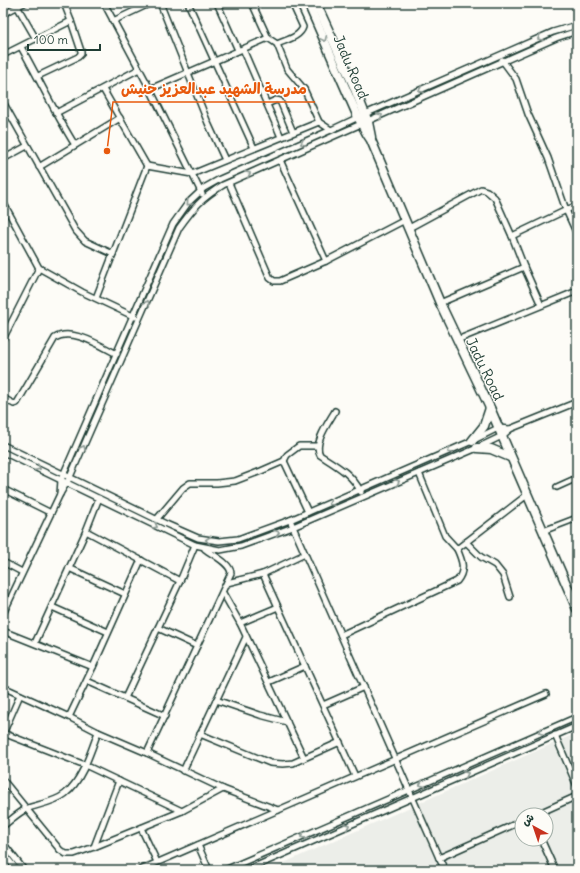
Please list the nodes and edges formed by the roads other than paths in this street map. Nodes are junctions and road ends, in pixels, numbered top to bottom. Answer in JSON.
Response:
{"nodes":[{"id":1,"x":24,"y":3,"type":"edge"},
{"id":2,"x":64,"y":3,"type":"edge"},
{"id":3,"x":104,"y":3,"type":"edge"},
{"id":4,"x":151,"y":3,"type":"edge"},
{"id":5,"x":160,"y":3,"type":"edge"},
{"id":6,"x":188,"y":3,"type":"edge"},
{"id":7,"x":217,"y":3,"type":"edge"},
{"id":8,"x":252,"y":3,"type":"edge"},
{"id":9,"x":292,"y":3,"type":"edge"},
{"id":10,"x":308,"y":3,"type":"edge"},
{"id":11,"x":316,"y":3,"type":"edge"},
{"id":12,"x":144,"y":5,"type":"edge"},
{"id":13,"x":17,"y":6,"type":"junction"},
{"id":14,"x":3,"y":14,"type":"edge"},
{"id":15,"x":71,"y":20,"type":"junction"},
{"id":16,"x":113,"y":21,"type":"junction"},
{"id":17,"x":577,"y":25,"type":"edge"},
{"id":18,"x":577,"y":31,"type":"edge"},
{"id":19,"x":268,"y":38,"type":"junction"},
{"id":20,"x":36,"y":39,"type":"junction"},
{"id":21,"x":277,"y":44,"type":"junction"},
{"id":22,"x":21,"y":47,"type":"junction"},
{"id":23,"x":240,"y":50,"type":"junction"},
{"id":24,"x":3,"y":55,"type":"edge"},
{"id":25,"x":500,"y":55,"type":"junction"},
{"id":26,"x":503,"y":61,"type":"junction"},
{"id":27,"x":214,"y":62,"type":"junction"},
{"id":28,"x":139,"y":69,"type":"junction"},
{"id":29,"x":189,"y":73,"type":"junction"},
{"id":30,"x":38,"y":76,"type":"junction"},
{"id":31,"x":103,"y":89,"type":"junction"},
{"id":32,"x":150,"y":90,"type":"junction"},
{"id":33,"x":3,"y":102,"type":"edge"},
{"id":34,"x":267,"y":104,"type":"junction"},
{"id":35,"x":56,"y":113,"type":"junction"},
{"id":36,"x":120,"y":118,"type":"junction"},
{"id":37,"x":363,"y":119,"type":"junction"},
{"id":38,"x":319,"y":122,"type":"junction"},
{"id":39,"x":331,"y":130,"type":"junction"},
{"id":40,"x":293,"y":132,"type":"junction"},
{"id":41,"x":281,"y":137,"type":"junction"},
{"id":42,"x":75,"y":145,"type":"junction"},
{"id":43,"x":27,"y":146,"type":"junction"},
{"id":44,"x":254,"y":148,"type":"junction"},
{"id":45,"x":3,"y":159,"type":"edge"},
{"id":46,"x":225,"y":160,"type":"junction"},
{"id":47,"x":280,"y":160,"type":"junction"},
{"id":48,"x":147,"y":166,"type":"junction"},
{"id":49,"x":39,"y":167,"type":"junction"},
{"id":50,"x":192,"y":174,"type":"junction"},
{"id":51,"x":228,"y":183,"type":"junction"},
{"id":52,"x":201,"y":192,"type":"junction"},
{"id":53,"x":204,"y":198,"type":"junction"},
{"id":54,"x":3,"y":203,"type":"edge"},
{"id":55,"x":577,"y":205,"type":"edge"},
{"id":56,"x":566,"y":210,"type":"junction"},
{"id":57,"x":405,"y":220,"type":"junction"},
{"id":58,"x":409,"y":228,"type":"junction"},
{"id":59,"x":577,"y":234,"type":"edge"},
{"id":60,"x":512,"y":236,"type":"junction"},
{"id":61,"x":113,"y":254,"type":"junction"},
{"id":62,"x":326,"y":261,"type":"junction"},
{"id":63,"x":524,"y":267,"type":"junction"},
{"id":64,"x":39,"y":268,"type":"junction"},
{"id":65,"x":577,"y":291,"type":"edge"},
{"id":66,"x":96,"y":298,"type":"junction"},
{"id":67,"x":440,"y":303,"type":"junction"},
{"id":68,"x":541,"y":305,"type":"junction"},
{"id":69,"x":133,"y":316,"type":"junction"},
{"id":70,"x":140,"y":319,"type":"junction"},
{"id":71,"x":3,"y":338,"type":"edge"},
{"id":72,"x":457,"y":340,"type":"junction"},
{"id":73,"x":117,"y":354,"type":"junction"},
{"id":74,"x":3,"y":398,"type":"edge"},
{"id":75,"x":577,"y":402,"type":"edge"},
{"id":76,"x":490,"y":408,"type":"junction"},
{"id":77,"x":335,"y":411,"type":"dead end"},
{"id":78,"x":500,"y":432,"type":"junction"},
{"id":79,"x":472,"y":441,"type":"junction"},
{"id":80,"x":3,"y":445,"type":"edge"},
{"id":81,"x":318,"y":446,"type":"junction"},
{"id":82,"x":477,"y":448,"type":"junction"},
{"id":83,"x":3,"y":452,"type":"edge"},
{"id":84,"x":510,"y":457,"type":"junction"},
{"id":85,"x":284,"y":461,"type":"junction"},
{"id":86,"x":419,"y":473,"type":"junction"},
{"id":87,"x":64,"y":474,"type":"junction"},
{"id":88,"x":70,"y":477,"type":"junction"},
{"id":89,"x":577,"y":478,"type":"edge"},
{"id":90,"x":61,"y":480,"type":"junction"},
{"id":91,"x":67,"y":483,"type":"junction"},
{"id":92,"x":556,"y":487,"type":"dead end"},
{"id":93,"x":3,"y":488,"type":"edge"},
{"id":94,"x":360,"y":490,"type":"junction"},
{"id":95,"x":60,"y":494,"type":"junction"},
{"id":96,"x":527,"y":495,"type":"junction"},
{"id":97,"x":363,"y":497,"type":"junction"},
{"id":98,"x":99,"y":498,"type":"junction"},
{"id":99,"x":308,"y":512,"type":"junction"},
{"id":100,"x":51,"y":513,"type":"junction"},
{"id":101,"x":577,"y":518,"type":"edge"},
{"id":102,"x":156,"y":520,"type":"junction"},
{"id":103,"x":290,"y":520,"type":"junction"},
{"id":104,"x":293,"y":527,"type":"junction"},
{"id":105,"x":86,"y":531,"type":"junction"},
{"id":106,"x":543,"y":531,"type":"junction"},
{"id":107,"x":466,"y":542,"type":"junction"},
{"id":108,"x":195,"y":544,"type":"junction"},
{"id":109,"x":203,"y":547,"type":"junction"},
{"id":110,"x":457,"y":548,"type":"junction"},
{"id":111,"x":305,"y":554,"type":"junction"},
{"id":112,"x":141,"y":560,"type":"junction"},
{"id":113,"x":3,"y":562,"type":"edge"},
{"id":114,"x":69,"y":568,"type":"junction"},
{"id":115,"x":22,"y":572,"type":"junction"},
{"id":116,"x":263,"y":574,"type":"junction"},
{"id":117,"x":180,"y":581,"type":"junction"},
{"id":118,"x":227,"y":583,"type":"junction"},
{"id":119,"x":125,"y":594,"type":"junction"},
{"id":120,"x":223,"y":594,"type":"junction"},
{"id":121,"x":510,"y":597,"type":"dead end"},
{"id":122,"x":576,"y":606,"type":"edge"},
{"id":123,"x":52,"y":607,"type":"junction"},
{"id":124,"x":278,"y":607,"type":"junction"},
{"id":125,"x":3,"y":614,"type":"edge"},
{"id":126,"x":240,"y":623,"type":"junction"},
{"id":127,"x":158,"y":628,"type":"junction"},
{"id":128,"x":3,"y":631,"type":"edge"},
{"id":129,"x":108,"y":632,"type":"junction"},
{"id":130,"x":341,"y":635,"type":"junction"},
{"id":131,"x":246,"y":637,"type":"junction"},
{"id":132,"x":35,"y":644,"type":"junction"},
{"id":133,"x":198,"y":646,"type":"junction"},
{"id":134,"x":305,"y":666,"type":"junction"},
{"id":135,"x":93,"y":667,"type":"junction"},
{"id":136,"x":87,"y":681,"type":"junction"},
{"id":137,"x":269,"y":682,"type":"junction"},
{"id":138,"x":3,"y":687,"type":"edge"},
{"id":139,"x":364,"y":687,"type":"junction"},
{"id":140,"x":546,"y":694,"type":"dead end"},
{"id":141,"x":20,"y":695,"type":"junction"},
{"id":142,"x":125,"y":698,"type":"junction"},
{"id":143,"x":216,"y":700,"type":"junction"},
{"id":144,"x":322,"y":705,"type":"junction"},
{"id":145,"x":165,"y":716,"type":"junction"},
{"id":146,"x":69,"y":717,"type":"junction"},
{"id":147,"x":577,"y":717,"type":"edge"},
{"id":148,"x":287,"y":722,"type":"junction"},
{"id":149,"x":577,"y":726,"type":"edge"},
{"id":150,"x":98,"y":732,"type":"junction"},
{"id":151,"x":3,"y":734,"type":"edge"},
{"id":152,"x":200,"y":734,"type":"junction"},
{"id":153,"x":555,"y":735,"type":"junction"},
{"id":154,"x":340,"y":742,"type":"junction"},
{"id":155,"x":147,"y":753,"type":"junction"},
{"id":156,"x":304,"y":758,"type":"junction"},
{"id":157,"x":396,"y":760,"type":"junction"},
{"id":158,"x":86,"y":765,"type":"junction"},
{"id":159,"x":182,"y":770,"type":"junction"},
{"id":160,"x":355,"y":776,"type":"junction"},
{"id":161,"x":3,"y":780,"type":"edge"},
{"id":162,"x":119,"y":781,"type":"junction"},
{"id":163,"x":577,"y":786,"type":"edge"},
{"id":164,"x":223,"y":789,"type":"junction"},
{"id":165,"x":409,"y":789,"type":"junction"},
{"id":166,"x":577,"y":796,"type":"edge"},
{"id":167,"x":413,"y":798,"type":"junction"},
{"id":168,"x":553,"y":807,"type":"edge"},
{"id":169,"x":26,"y":809,"type":"junction"},
{"id":170,"x":278,"y":810,"type":"junction"},
{"id":171,"x":182,"y":811,"type":"junction"},
{"id":172,"x":514,"y":825,"type":"edge"},
{"id":173,"x":3,"y":826,"type":"edge"},
{"id":174,"x":141,"y":828,"type":"junction"},
{"id":175,"x":3,"y":842,"type":"edge"},
{"id":176,"x":198,"y":844,"type":"junction"},
{"id":177,"x":94,"y":847,"type":"junction"},
{"id":178,"x":544,"y":847,"type":"edge"},
{"id":179,"x":3,"y":852,"type":"edge"},
{"id":180,"x":439,"y":858,"type":"junction"},
{"id":181,"x":157,"y":862,"type":"junction"},
{"id":182,"x":16,"y":870,"type":"edge"},
{"id":183,"x":23,"y":870,"type":"edge"},
{"id":184,"x":140,"y":870,"type":"edge"},
{"id":185,"x":209,"y":870,"type":"edge"},
{"id":186,"x":225,"y":870,"type":"edge"},
{"id":187,"x":247,"y":870,"type":"edge"},
{"id":188,"x":445,"y":870,"type":"edge"},
{"id":189,"x":554,"y":870,"type":"edge"}],
"edges":[{"from":1,"to":13,"type":"street"},
{"from":2,"to":15,"type":"street"},
{"from":3,"to":16,"type":"street"},
{"from":4,"to":12,"type":"street"},
{"from":5,"to":29,"type":"street"},
{"from":6,"to":27,"type":"street"},
{"from":7,"to":23,"type":"street"},
{"from":8,"to":19,"type":"street"},
{"from":9,"to":21,"type":"street"},
{"from":10,"to":37,"type":"highway","name":"Jadu Road","one_way":true},
{"from":11,"to":37,"type":"highway","name":"Jadu Road"},
{"from":12,"to":16,"type":"street"},
{"from":13,"to":14,"type":"street"},
{"from":13,"to":20,"type":"street"},
{"from":15,"to":20,"type":"street"},
{"from":15,"to":30,"type":"street"},
{"from":16,"to":28,"type":"street"},
{"from":17,"to":25,"type":"street","one_way":true},
{"from":18,"to":26,"type":"street"},
{"from":19,"to":21,"type":"street"},
{"from":19,"to":23,"type":"street"},
{"from":20,"to":22,"type":"street"},
{"from":21,"to":38,"type":"street"},
{"from":22,"to":24,"type":"street"},
{"from":22,"to":30,"type":"street"},
{"from":23,"to":27,"type":"street"},
{"from":23,"to":34,"type":"street"},
{"from":25,"to":26,"type":"street"},
{"from":25,"to":37,"type":"street","one_way":true},
{"from":37,"to":26,"type":"street","one_way":true},
{"from":26,"to":56,"type":"street"},
{"from":27,"to":29,"type":"street"},
{"from":27,"to":44,"type":"street"},
{"from":28,"to":31,"type":"street"},
{"from":28,"to":32,"type":"street"},
{"from":29,"to":32,"type":"street"},
{"from":29,"to":46,"type":"street"},
{"from":30,"to":35,"type":"street"},
{"from":31,"to":35,"type":"street"},
{"from":31,"to":36,"type":"street"},
{"from":32,"to":50,"type":"street"},
{"from":33,"to":43,"type":"street"},
{"from":34,"to":40,"type":"street"},
{"from":34,"to":41,"type":"street"},
{"from":35,"to":42,"type":"street"},
{"from":36,"to":42,"type":"street"},
{"from":36,"to":48,"type":"street"},
{"from":37,"to":39,"type":"street"},
{"from":37,"to":47,"type":"street"},
{"from":37,"to":57,"type":"highway","name":"Jadu Road"},
{"from":38,"to":39,"type":"street"},
{"from":38,"to":40,"type":"street"},
{"from":39,"to":52,"type":"street","one_way":true},
{"from":40,"to":41,"type":"street"},
{"from":41,"to":44,"type":"street"},
{"from":42,"to":49,"type":"street"},
{"from":43,"to":45,"type":"street"},
{"from":43,"to":49,"type":"street"},
{"from":44,"to":46,"type":"street"},
{"from":46,"to":50,"type":"street"},
{"from":51,"to":47,"type":"street","one_way":true},
{"from":47,"to":62,"type":"street"},
{"from":48,"to":50,"type":"street"},
{"from":48,"to":61,"type":"street"},
{"from":49,"to":61,"type":"street"},
{"from":50,"to":52,"type":"street"},
{"from":51,"to":53,"type":"street"},
{"from":51,"to":62,"type":"street"},
{"from":52,"to":53,"type":"street"},
{"from":52,"to":69,"type":"street","one_way":true},
{"from":70,"to":53,"type":"street","one_way":true},
{"from":54,"to":64,"type":"street"},
{"from":55,"to":56,"type":"street"},
{"from":56,"to":59,"type":"street"},
{"from":56,"to":60,"type":"street"},
{"from":57,"to":58,"type":"highway","name":"Jadu Road"},
{"from":57,"to":62,"type":"street"},
{"from":58,"to":60,"type":"street"},
{"from":58,"to":67,"type":"highway","name":"Jadu Road"},
{"from":60,"to":63,"type":"street"},
{"from":61,"to":66,"type":"street"},
{"from":63,"to":67,"type":"street"},
{"from":63,"to":68,"type":"street"},
{"from":64,"to":66,"type":"street"},
{"from":64,"to":71,"type":"street"},
{"from":65,"to":68,"type":"street"},
{"from":66,"to":69,"type":"street"},
{"from":67,"to":72,"type":"highway","name":"Jadu Road"},
{"from":68,"to":72,"type":"street"},
{"from":69,"to":70,"type":"street"},
{"from":69,"to":73,"type":"street"},
{"from":88,"to":70,"type":"street","one_way":true},
{"from":72,"to":76,"type":"highway","name":"Jadu Road"},
{"from":73,"to":74,"type":"street"},
{"from":73,"to":87,"type":"street"},
{"from":75,"to":78,"type":"street"},
{"from":76,"to":78,"type":"highway","name":"Jadu Road"},
{"from":76,"to":79,"type":"highway"},
{"from":77,"to":81,"type":"street"},
{"from":78,"to":79,"type":"street"},
{"from":78,"to":82,"type":"street"},
{"from":78,"to":84,"type":"highway","name":"Jadu Road"},
{"from":79,"to":94,"type":"street","one_way":true},
{"from":80,"to":87,"type":"street"},
{"from":81,"to":85,"type":"street"},
{"from":81,"to":94,"type":"street"},
{"from":82,"to":84,"type":"highway"},
{"from":82,"to":86,"type":"street"},
{"from":83,"to":90,"type":"street","one_way":true},
{"from":84,"to":96,"type":"highway","name":"Jadu Road"},
{"from":85,"to":99,"type":"street"},
{"from":85,"to":102,"type":"street"},
{"from":97,"to":86,"type":"street","one_way":true},
{"from":86,"to":110,"type":"street"},
{"from":87,"to":88,"type":"street"},
{"from":87,"to":90,"type":"street"},
{"from":88,"to":91,"type":"street"},
{"from":88,"to":102,"type":"street"},
{"from":89,"to":92,"type":"street"},
{"from":90,"to":91,"type":"street"},
{"from":90,"to":95,"type":"street"},
{"from":91,"to":95,"type":"street"},
{"from":91,"to":98,"type":"street"},
{"from":93,"to":100,"type":"street"},
{"from":94,"to":97,"type":"street"},
{"from":94,"to":99,"type":"street","one_way":true},
{"from":95,"to":100,"type":"street"},
{"from":96,"to":106,"type":"highway","name":"Jadu Road"},
{"from":96,"to":107,"type":"street"},
{"from":97,"to":104,"type":"street"},
{"from":98,"to":105,"type":"street"},
{"from":98,"to":108,"type":"street","one_way":true},
{"from":99,"to":103,"type":"street"},
{"from":100,"to":115,"type":"street"},
{"from":101,"to":106,"type":"street"},
{"from":103,"to":102,"type":"street","one_way":true},
{"from":103,"to":104,"type":"street"},
{"from":109,"to":104,"type":"street","one_way":true},
{"from":104,"to":111,"type":"street"},
{"from":105,"to":112,"type":"street"},
{"from":105,"to":114,"type":"street"},
{"from":106,"to":122,"type":"highway","name":"Jadu Road"},
{"from":107,"to":110,"type":"street"},
{"from":107,"to":121,"type":"street"},
{"from":108,"to":109,"type":"street"},
{"from":108,"to":117,"type":"street"},
{"from":109,"to":118,"type":"street"},
{"from":110,"to":130,"type":"street"},
{"from":111,"to":116,"type":"street"},
{"from":111,"to":130,"type":"street"},
{"from":112,"to":117,"type":"street"},
{"from":112,"to":119,"type":"street"},
{"from":113,"to":115,"type":"street"},
{"from":114,"to":119,"type":"street"},
{"from":114,"to":123,"type":"street"},
{"from":115,"to":125,"type":"street"},
{"from":116,"to":118,"type":"street"},
{"from":116,"to":124,"type":"street"},
{"from":117,"to":127,"type":"street"},
{"from":118,"to":120,"type":"street"},
{"from":119,"to":129,"type":"street"},
{"from":120,"to":126,"type":"street"},
{"from":120,"to":133,"type":"street"},
{"from":123,"to":129,"type":"street"},
{"from":123,"to":132,"type":"street"},
{"from":124,"to":126,"type":"street"},
{"from":124,"to":134,"type":"street"},
{"from":126,"to":131,"type":"street"},
{"from":127,"to":133,"type":"street"},
{"from":127,"to":142,"type":"street"},
{"from":128,"to":132,"type":"street"},
{"from":129,"to":135,"type":"street"},
{"from":130,"to":139,"type":"street"},
{"from":131,"to":137,"type":"street"},
{"from":131,"to":143,"type":"street"},
{"from":132,"to":135,"type":"street"},
{"from":133,"to":145,"type":"street"},
{"from":134,"to":137,"type":"street"},
{"from":134,"to":144,"type":"street"},
{"from":135,"to":136,"type":"street"},
{"from":136,"to":142,"type":"street"},
{"from":136,"to":146,"type":"street"},
{"from":137,"to":148,"type":"street"},
{"from":138,"to":141,"type":"street"},
{"from":139,"to":144,"type":"street"},
{"from":139,"to":157,"type":"street"},
{"from":140,"to":157,"type":"street"},
{"from":141,"to":146,"type":"street"},
{"from":141,"to":151,"type":"street"},
{"from":142,"to":145,"type":"street"},
{"from":143,"to":148,"type":"street"},
{"from":143,"to":152,"type":"street"},
{"from":144,"to":154,"type":"street"},
{"from":145,"to":155,"type":"street"},
{"from":146,"to":150,"type":"street"},
{"from":147,"to":165,"type":"street","one_way":true},
{"from":148,"to":156,"type":"street"},
{"from":149,"to":153,"type":"street"},
{"from":150,"to":155,"type":"street"},
{"from":150,"to":158,"type":"street"},
{"from":151,"to":158,"type":"street"},
{"from":152,"to":156,"type":"street"},
{"from":152,"to":159,"type":"street"},
{"from":153,"to":163,"type":"street"},
{"from":167,"to":153,"type":"street","one_way":true},
{"from":154,"to":156,"type":"street"},
{"from":154,"to":160,"type":"street"},
{"from":155,"to":159,"type":"street"},
{"from":157,"to":160,"type":"street"},
{"from":157,"to":165,"type":"street"},
{"from":158,"to":162,"type":"street"},
{"from":158,"to":169,"type":"street"},
{"from":159,"to":164,"type":"street"},
{"from":160,"to":170,"type":"street"},
{"from":161,"to":169,"type":"street"},
{"from":162,"to":171,"type":"street"},
{"from":162,"to":177,"type":"street"},
{"from":164,"to":170,"type":"street"},
{"from":164,"to":171,"type":"street"},
{"from":165,"to":167,"type":"street"},
{"from":165,"to":186,"type":"street","one_way":true},
{"from":166,"to":168,"type":"street"},
{"from":167,"to":180,"type":"street"},
{"from":187,"to":167,"type":"street","one_way":true},
{"from":169,"to":173,"type":"street"},
{"from":169,"to":177,"type":"street"},
{"from":170,"to":176,"type":"street"},
{"from":171,"to":174,"type":"street"},
{"from":172,"to":180,"type":"street"},
{"from":174,"to":177,"type":"street"},
{"from":174,"to":181,"type":"street"},
{"from":175,"to":183,"type":"street"},
{"from":176,"to":181,"type":"street"},
{"from":176,"to":185,"type":"street"},
{"from":178,"to":189,"type":"street"},
{"from":179,"to":182,"type":"street"},
{"from":180,"to":188,"type":"street"},
{"from":181,"to":184,"type":"street"}]}
